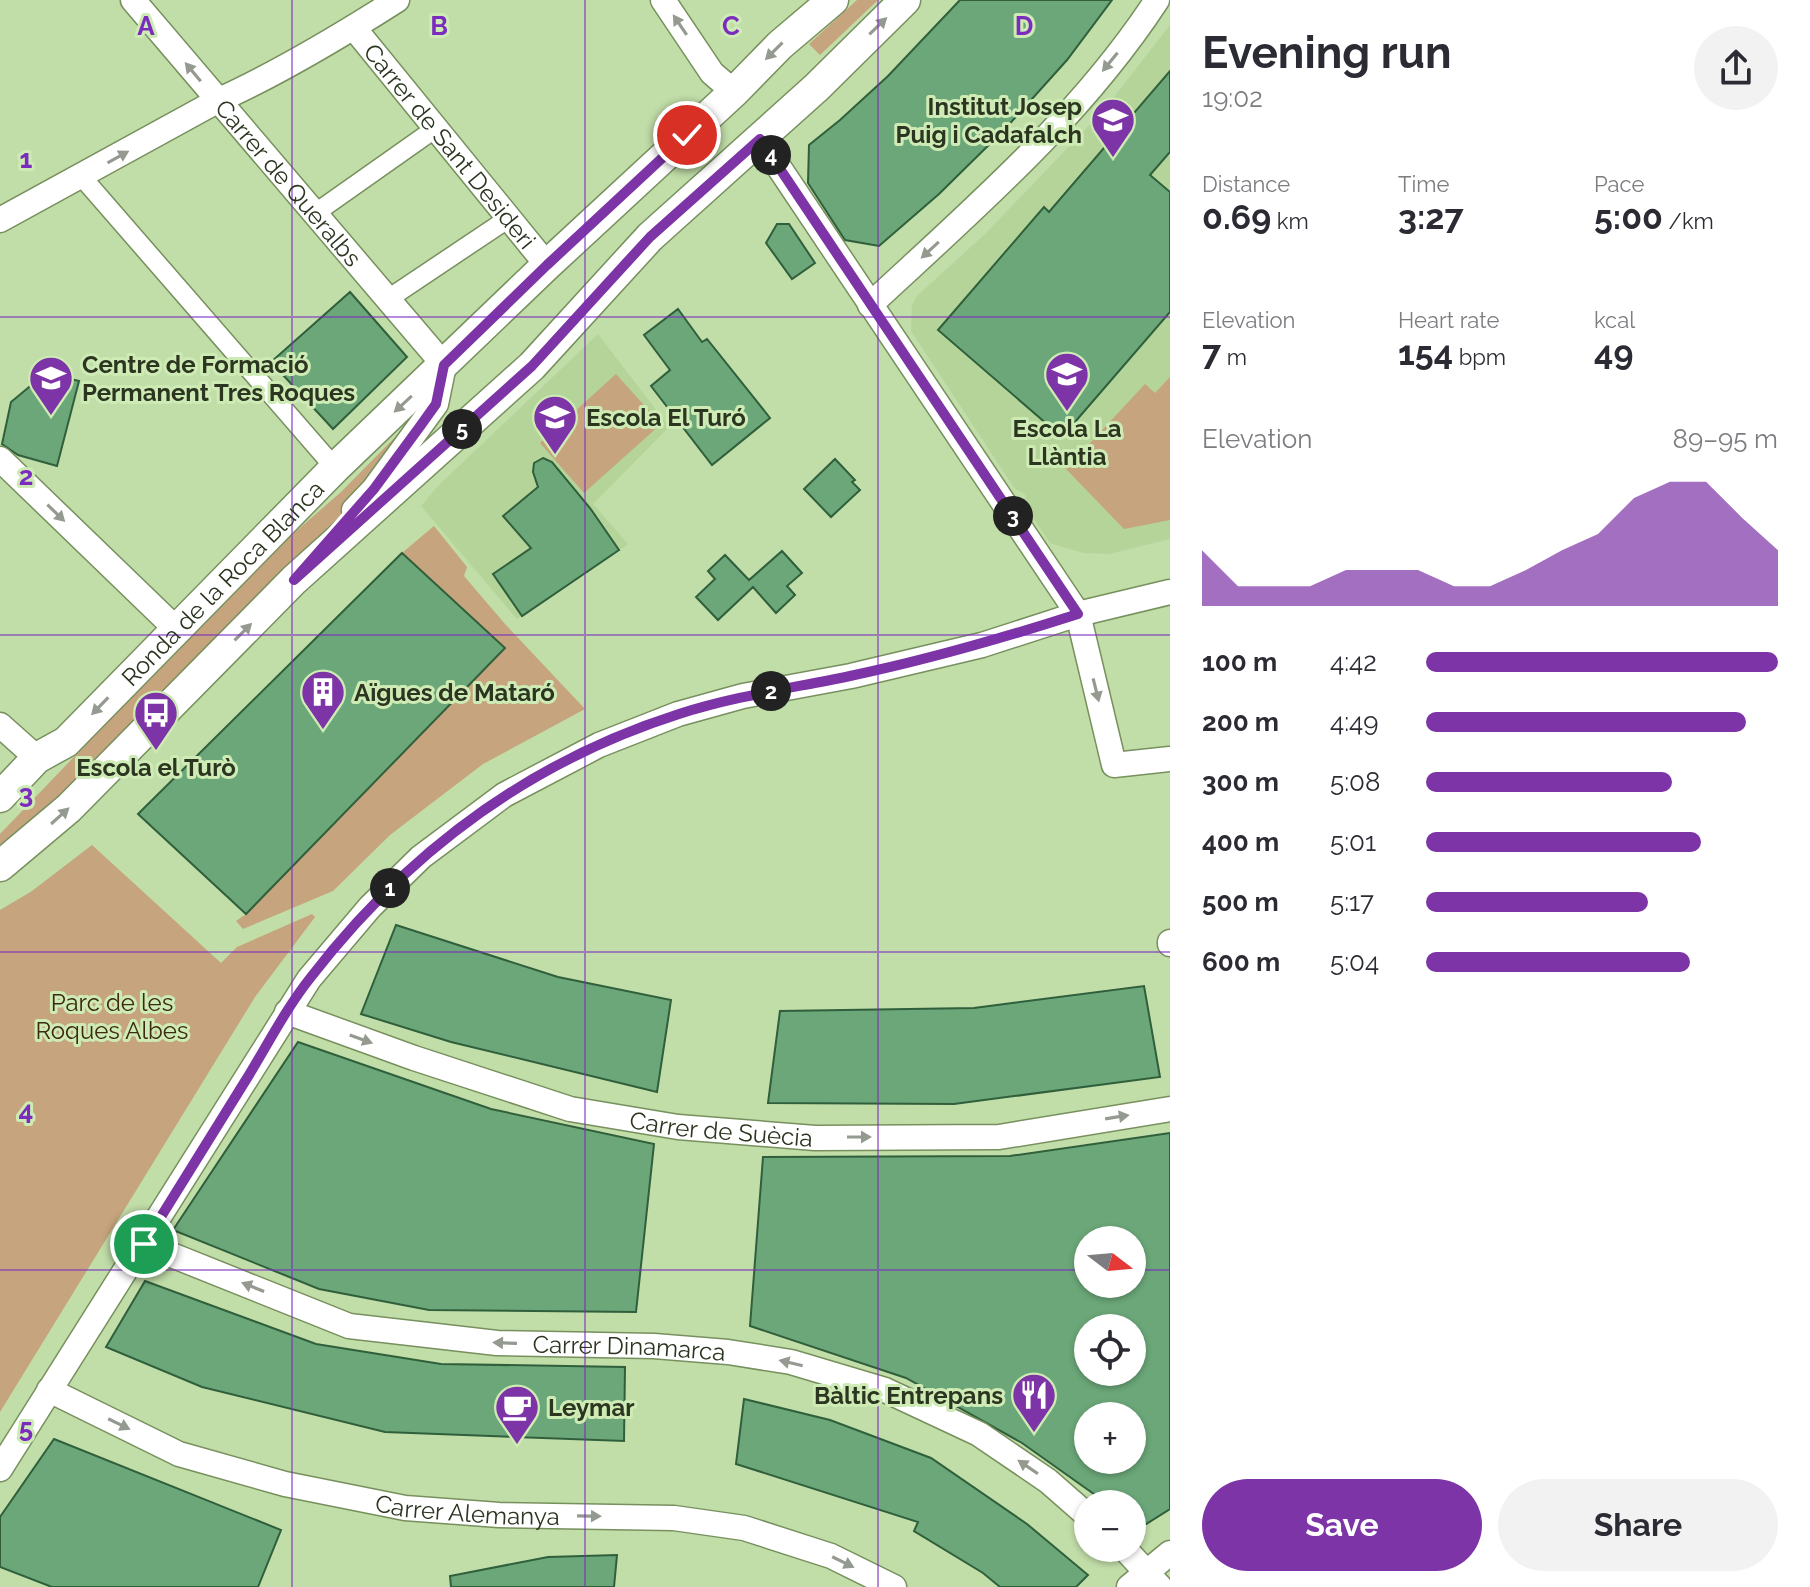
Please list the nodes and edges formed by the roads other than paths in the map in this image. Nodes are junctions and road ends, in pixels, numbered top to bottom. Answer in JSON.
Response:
{"nodes":[{"id":1,"x":133,"y":0,"type":"edge"},
{"id":2,"x":397,"y":0,"type":"edge"},
{"id":3,"x":663,"y":0,"type":"edge"},
{"id":4,"x":833,"y":0,"type":"edge"},
{"id":5,"x":905,"y":0,"type":"edge"},
{"id":6,"x":1157,"y":0,"type":"edge"},
{"id":7,"x":354,"y":28,"type":"junction"},
{"id":8,"x":734,"y":92,"type":"junction"},
{"id":9,"x":217,"y":101,"type":"junction"},
{"id":10,"x":436,"y":128,"type":"junction"},
{"id":11,"x":760,"y":139,"type":"junction"},
{"id":12,"x":82,"y":177,"type":"junction"},
{"id":13,"x":314,"y":214,"type":"junction"},
{"id":14,"x":509,"y":218,"type":"junction"},
{"id":15,"x":0,"y":220,"type":"edge"},
{"id":16,"x":547,"y":265,"type":"junction"},
{"id":17,"x":388,"y":299,"type":"junction"},
{"id":18,"x":870,"y":305,"type":"junction"},
{"id":19,"x":444,"y":365,"type":"junction"},
{"id":20,"x":0,"y":459,"type":"edge"},
{"id":21,"x":335,"y":468,"type":"junction"},
{"id":22,"x":294,"y":580,"type":"junction"},
{"id":23,"x":1170,"y":592,"type":"edge"},
{"id":24,"x":1078,"y":614,"type":"junction"},
{"id":25,"x":175,"y":628,"type":"junction"},
{"id":26,"x":0,"y":725,"type":"edge"},
{"id":27,"x":37,"y":758,"type":"junction"},
{"id":28,"x":1170,"y":759,"type":"edge"},
{"id":29,"x":0,"y":797,"type":"edge"},
{"id":30,"x":0,"y":866,"type":"edge"},
{"id":31,"x":287,"y":1012,"type":"junction"},
{"id":32,"x":1170,"y":1109,"type":"edge"},
{"id":33,"x":144,"y":1244,"type":"junction"},
{"id":34,"x":49,"y":1390,"type":"junction"},
{"id":35,"x":0,"y":1469,"type":"edge"},
{"id":36,"x":1074,"y":1504,"type":"edge"},
{"id":37,"x":1170,"y":1553,"type":"edge"},
{"id":38,"x":1133,"y":1562,"type":"edge"},
{"id":39,"x":1145,"y":1581,"type":"edge"},
{"id":40,"x":894,"y":1587,"type":"edge"}],
"edges":[{"from":9,"to":1,"type":"street","name":"Carrer de Queralbs","one_way":true},
{"from":2,"to":7,"type":"street"},
{"from":8,"to":3,"type":"street","one_way":true},
{"from":4,"to":8,"type":"street","name":"Ronda de la Roca Blanca","one_way":true},
{"from":11,"to":5,"type":"street","name":"Ronda de la Roca Blanca","one_way":true},
{"from":6,"to":18,"type":"street","one_way":true},
{"from":7,"to":9,"type":"street"},
{"from":7,"to":10,"type":"street","name":"Carrer de Sant Desideri"},
{"from":8,"to":16,"type":"street","name":"Ronda de la Roca Blanca"},
{"from":12,"to":9,"type":"street","one_way":true},
{"from":9,"to":13,"type":"street","name":"Carrer de Queralbs"},
{"from":10,"to":13,"type":"street"},
{"from":10,"to":14,"type":"street","name":"Carrer de Sant Desideri"},
{"from":11,"to":18,"type":"street"},
{"from":11,"to":22,"type":"street","name":"Ronda de la Roca Blanca"},
{"from":12,"to":15,"type":"street"},
{"from":12,"to":21,"type":"street"},
{"from":13,"to":17,"type":"street","name":"Carrer de Queralbs"},
{"from":14,"to":16,"type":"street","name":"Carrer de Sant Desideri"},
{"from":14,"to":17,"type":"street"},
{"from":16,"to":19,"type":"street","name":"Ronda de la Roca Blanca"},
{"from":17,"to":19,"type":"street","name":"Carrer de Queralbs"},
{"from":18,"to":24,"type":"street"},
{"from":19,"to":21,"type":"street","name":"Ronda de la Roca Blanca","one_way":true},
{"from":19,"to":22,"type":"street","name":"Ronda de la Roca Blanca"},
{"from":20,"to":25,"type":"street","one_way":true},
{"from":21,"to":25,"type":"street","name":"Ronda de la Roca Blanca"},
{"from":30,"to":22,"type":"street","name":"Ronda de la Roca Blanca","one_way":true},
{"from":23,"to":24,"type":"street"},
{"from":24,"to":28,"type":"street","one_way":true},
{"from":24,"to":31,"type":"street"},
{"from":25,"to":27,"type":"street","name":"Ronda de la Roca Blanca","one_way":true},
{"from":26,"to":27,"type":"street"},
{"from":27,"to":29,"type":"street","name":"Ronda de la Roca Blanca"},
{"from":31,"to":32,"type":"street","name":"Carrer de Suècia","one_way":true},
{"from":31,"to":33,"type":"street"},
{"from":33,"to":34,"type":"street"},
{"from":36,"to":33,"type":"street","name":"Carrer Dinamarca","one_way":true},
{"from":34,"to":35,"type":"street"},
{"from":34,"to":40,"type":"street","name":"Carrer Alemanya","one_way":true},
{"from":37,"to":39,"type":"street"},
{"from":38,"to":39,"type":"street"}]}
